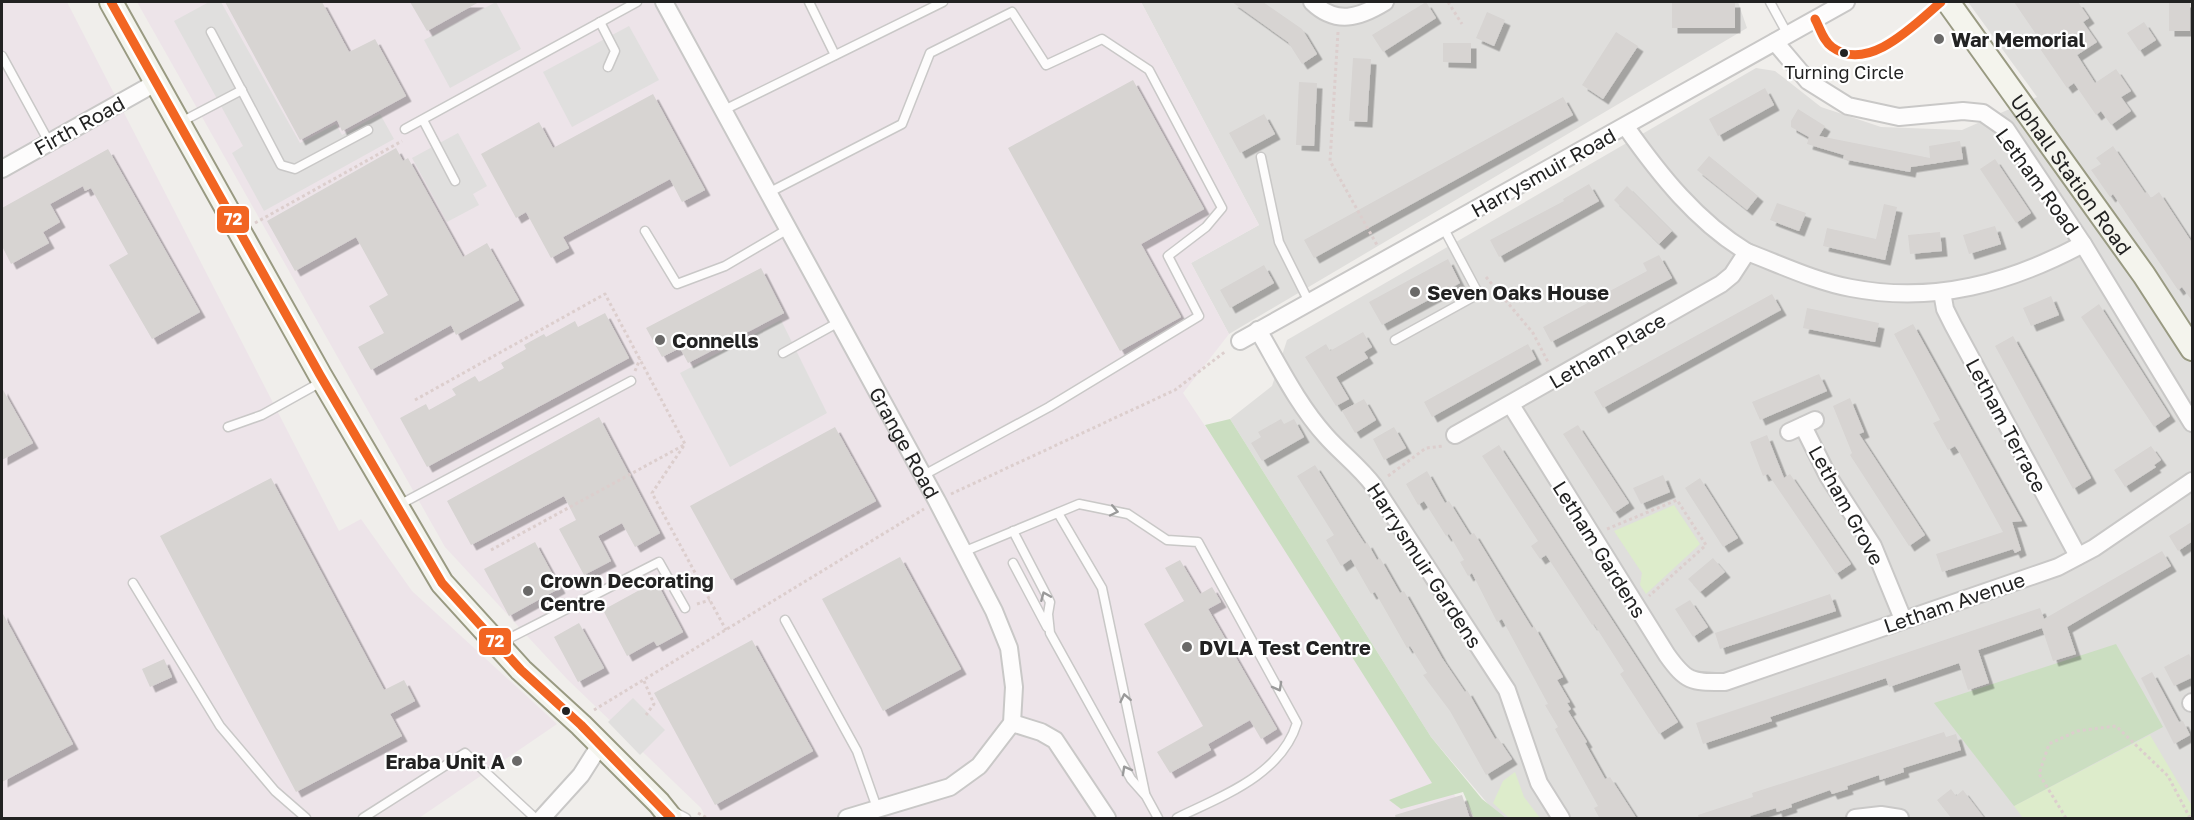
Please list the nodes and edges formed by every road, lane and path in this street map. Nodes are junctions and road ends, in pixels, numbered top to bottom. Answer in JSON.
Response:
{"nodes":[{"id":1,"x":111,"y":2,"type":"edge"},
{"id":2,"x":637,"y":2,"type":"edge"},
{"id":3,"x":664,"y":2,"type":"edge"},
{"id":4,"x":809,"y":2,"type":"edge"},
{"id":5,"x":943,"y":2,"type":"edge"},
{"id":6,"x":1312,"y":2,"type":"edge"},
{"id":7,"x":1385,"y":2,"type":"edge"},
{"id":8,"x":1448,"y":2,"type":"edge"},
{"id":9,"x":1770,"y":2,"type":"edge"},
{"id":10,"x":1846,"y":2,"type":"edge"},
{"id":11,"x":1941,"y":2,"type":"edge"},
{"id":12,"x":1948,"y":2,"type":"edge"},
{"id":13,"x":1339,"y":17,"type":"junction"},
{"id":14,"x":1815,"y":20,"type":"junction"},
{"id":15,"x":600,"y":22,"type":"junction"},
{"id":16,"x":1462,"y":24,"type":"dead end"},
{"id":17,"x":211,"y":32,"type":"dead end"},
{"id":18,"x":1781,"y":39,"type":"junction"},
{"id":19,"x":835,"y":55,"type":"junction"},
{"id":20,"x":2,"y":56,"type":"edge"},
{"id":21,"x":608,"y":67,"type":"dead end"},
{"id":22,"x":157,"y":82,"type":"junction"},
{"id":23,"x":242,"y":90,"type":"junction"},
{"id":24,"x":724,"y":110,"type":"junction"},
{"id":25,"x":423,"y":120,"type":"junction"},
{"id":26,"x":180,"y":123,"type":"junction"},
{"id":27,"x":1626,"y":127,"type":"junction"},
{"id":28,"x":405,"y":129,"type":"joint"},
{"id":29,"x":368,"y":130,"type":"dead end"},
{"id":30,"x":49,"y":142,"type":"junction"},
{"id":31,"x":1261,"y":157,"type":"dead end"},
{"id":32,"x":2,"y":169,"type":"edge"},
{"id":33,"x":455,"y":181,"type":"dead end"},
{"id":34,"x":768,"y":193,"type":"junction"},
{"id":35,"x":1443,"y":226,"type":"junction"},
{"id":36,"x":788,"y":229,"type":"junction"},
{"id":37,"x":241,"y":231,"type":"junction"},
{"id":38,"x":645,"y":231,"type":"dead end"},
{"id":39,"x":2083,"y":244,"type":"junction"},
{"id":40,"x":1747,"y":252,"type":"junction"},
{"id":41,"x":1385,"y":259,"type":"junction"},
{"id":42,"x":1485,"y":276,"type":"dead end"},
{"id":43,"x":1942,"y":292,"type":"junction"},
{"id":44,"x":1309,"y":302,"type":"junction"},
{"id":45,"x":839,"y":322,"type":"junction"},
{"id":46,"x":1258,"y":330,"type":"junction"},
{"id":47,"x":1395,"y":340,"type":"dead end"},
{"id":48,"x":1240,"y":341,"type":"joint"},
{"id":49,"x":2193,"y":349,"type":"edge"},
{"id":50,"x":783,"y":353,"type":"dead end"},
{"id":51,"x":1557,"y":378,"type":"junction"},
{"id":52,"x":323,"y":381,"type":"junction"},
{"id":53,"x":631,"y":381,"type":"dead end"},
{"id":54,"x":415,"y":400,"type":"dead end"},
{"id":55,"x":1511,"y":405,"type":"junction"},
{"id":56,"x":2193,"y":423,"type":"edge"},
{"id":57,"x":1802,"y":426,"type":"dead end"},
{"id":58,"x":228,"y":427,"type":"dead end"},
{"id":59,"x":1455,"y":435,"type":"joint"},
{"id":60,"x":685,"y":444,"type":"junction"},
{"id":61,"x":922,"y":476,"type":"junction"},
{"id":62,"x":2193,"y":481,"type":"edge"},
{"id":63,"x":1374,"y":486,"type":"junction"},
{"id":64,"x":936,"y":501,"type":"junction"},
{"id":65,"x":396,"y":507,"type":"junction"},
{"id":66,"x":1058,"y":513,"type":"junction"},
{"id":67,"x":1013,"y":531,"type":"junction"},
{"id":68,"x":1592,"y":536,"type":"junction"},
{"id":69,"x":491,"y":550,"type":"dead end"},
{"id":70,"x":963,"y":552,"type":"junction"},
{"id":71,"x":2079,"y":556,"type":"junction"},
{"id":72,"x":1013,"y":563,"type":"dead end"},
{"id":73,"x":134,"y":583,"type":"dead end"},
{"id":74,"x":1637,"y":607,"type":"junction"},
{"id":75,"x":685,"y":608,"type":"dead end"},
{"id":76,"x":1903,"y":619,"type":"junction"},
{"id":77,"x":785,"y":620,"type":"dead end"},
{"id":78,"x":726,"y":630,"type":"junction"},
{"id":79,"x":1050,"y":633,"type":"junction"},
{"id":80,"x":498,"y":644,"type":"junction"},
{"id":81,"x":644,"y":681,"type":"junction"},
{"id":82,"x":1699,"y":682,"type":"joint"},
{"id":83,"x":646,"y":715,"type":"dead end"},
{"id":84,"x":1012,"y":723,"type":"junction"},
{"id":85,"x":582,"y":725,"type":"junction"},
{"id":86,"x":600,"y":745,"type":"junction"},
{"id":87,"x":1146,"y":796,"type":"junction"},
{"id":88,"x":877,"y":808,"type":"junction"},
{"id":89,"x":665,"y":811,"type":"edge"},
{"id":90,"x":306,"y":819,"type":"edge"},
{"id":91,"x":363,"y":819,"type":"edge"},
{"id":92,"x":535,"y":819,"type":"edge"},
{"id":93,"x":542,"y":819,"type":"edge"},
{"id":94,"x":686,"y":819,"type":"edge"},
{"id":95,"x":848,"y":819,"type":"edge"},
{"id":96,"x":1107,"y":819,"type":"edge"},
{"id":97,"x":1158,"y":819,"type":"edge"},
{"id":98,"x":1177,"y":819,"type":"edge"},
{"id":99,"x":1561,"y":819,"type":"edge"},
{"id":100,"x":1855,"y":819,"type":"edge"},
{"id":101,"x":1900,"y":819,"type":"edge"},
{"id":102,"x":2066,"y":819,"type":"edge"},
{"id":103,"x":2190,"y":819,"type":"edge"}],
"edges":[{"from":1,"to":22,"type":"street"},
{"from":2,"to":15,"type":"lane"},
{"from":3,"to":24,"type":"street","name":"Grange Road"},
{"from":4,"to":19,"type":"lane"},
{"from":5,"to":19,"type":"lane"},
{"from":6,"to":13,"type":"street"},
{"from":7,"to":13,"type":"street"},
{"from":8,"to":16,"type":"path"},
{"from":9,"to":18,"type":"lane"},
{"from":10,"to":14,"type":"street","name":"Harrysmuir Road"},
{"from":11,"to":14,"type":"lane"},
{"from":12,"to":49,"type":"street","name":"Uphall Station Road"},
{"from":13,"to":41,"type":"path"},
{"from":14,"to":18,"type":"street","name":"Harrysmuir Road"},
{"from":15,"to":21,"type":"lane"},
{"from":15,"to":25,"type":"lane"},
{"from":17,"to":23,"type":"lane"},
{"from":18,"to":27,"type":"street","name":"Harrysmuir Road"},
{"from":18,"to":39,"type":"street","name":"Letham Road"},
{"from":19,"to":24,"type":"lane"},
{"from":20,"to":30,"type":"lane"},
{"from":22,"to":26,"type":"street"},
{"from":22,"to":30,"type":"street","name":"Firth Road"},
{"from":23,"to":26,"type":"lane"},
{"from":23,"to":29,"type":"lane"},
{"from":24,"to":34,"type":"street","name":"Grange Road"},
{"from":25,"to":28,"type":"lane"},
{"from":25,"to":33,"type":"lane"},
{"from":26,"to":37,"type":"street"},
{"from":27,"to":35,"type":"street","name":"Harrysmuir Road"},
{"from":27,"to":40,"type":"street"},
{"from":28,"to":37,"type":"path"},
{"from":30,"to":32,"type":"street","name":"Firth Road"},
{"from":31,"to":44,"type":"lane"},
{"from":34,"to":36,"type":"street","name":"Grange Road"},
{"from":34,"to":61,"type":"lane"},
{"from":35,"to":41,"type":"street","name":"Harrysmuir Road"},
{"from":35,"to":47,"type":"lane"},
{"from":36,"to":38,"type":"lane"},
{"from":36,"to":45,"type":"street","name":"Grange Road"},
{"from":37,"to":52,"type":"street"},
{"from":39,"to":43,"type":"street"},
{"from":39,"to":56,"type":"street","name":"Letham Road"},
{"from":40,"to":43,"type":"street"},
{"from":40,"to":51,"type":"street","name":"Letham Place"},
{"from":41,"to":44,"type":"street","name":"Harrysmuir Road"},
{"from":42,"to":51,"type":"path"},
{"from":43,"to":71,"type":"street","name":"Letham Terrace"},
{"from":44,"to":46,"type":"street","name":"Harrysmuir Road"},
{"from":45,"to":50,"type":"lane"},
{"from":45,"to":61,"type":"street","name":"Grange Road"},
{"from":46,"to":48,"type":"street","name":"Harrysmuir Road"},
{"from":46,"to":63,"type":"street","name":"Harrysmuir Gardens"},
{"from":48,"to":64,"type":"path"},
{"from":51,"to":55,"type":"street","name":"Letham Place"},
{"from":52,"to":58,"type":"lane"},
{"from":52,"to":65,"type":"street"},
{"from":53,"to":65,"type":"lane"},
{"from":54,"to":60,"type":"path"},
{"from":55,"to":59,"type":"street","name":"Letham Place"},
{"from":55,"to":68,"type":"street","name":"Letham Gardens"},
{"from":57,"to":76,"type":"street","name":"Letham Grove"},
{"from":59,"to":63,"type":"path"},
{"from":60,"to":69,"type":"path"},
{"from":60,"to":78,"type":"path"},
{"from":61,"to":64,"type":"street","name":"Grange Road"},
{"from":62,"to":71,"type":"street","name":"Letham Avenue"},
{"from":63,"to":99,"type":"street","name":"Harrysmuir Gardens"},
{"from":64,"to":70,"type":"street","name":"Grange Road"},
{"from":64,"to":78,"type":"path"},
{"from":65,"to":80,"type":"street"},
{"from":66,"to":67,"type":"lane"},
{"from":87,"to":66,"type":"lane","one_way":true},
{"from":66,"to":98,"type":"lane","one_way":true},
{"from":67,"to":70,"type":"lane"},
{"from":79,"to":67,"type":"lane","one_way":true},
{"from":68,"to":74,"type":"street","name":"Letham Gardens"},
{"from":68,"to":74,"type":"path"},
{"from":70,"to":84,"type":"street","name":"Grange Road"},
{"from":71,"to":76,"type":"street","name":"Letham Avenue"},
{"from":72,"to":79,"type":"lane"},
{"from":73,"to":90,"type":"lane"},
{"from":74,"to":82,"type":"street","name":"Letham Gardens"},
{"from":75,"to":80,"type":"lane"},
{"from":76,"to":82,"type":"street","name":"Letham Avenue"},
{"from":77,"to":88,"type":"lane"},
{"from":78,"to":81,"type":"path"},
{"from":87,"to":79,"type":"lane","one_way":true},
{"from":80,"to":85,"type":"street"},
{"from":81,"to":83,"type":"path"},
{"from":81,"to":85,"type":"path"},
{"from":84,"to":88,"type":"street"},
{"from":84,"to":96,"type":"street"},
{"from":85,"to":86,"type":"street"},
{"from":86,"to":89,"type":"street"},
{"from":86,"to":93,"type":"street"},
{"from":87,"to":97,"type":"lane"},
{"from":88,"to":95,"type":"street"},
{"from":89,"to":94,"type":"lane"},
{"from":91,"to":92,"type":"lane"},
{"from":100,"to":101,"type":"street"},
{"from":102,"to":103,"type":"path"}]}
